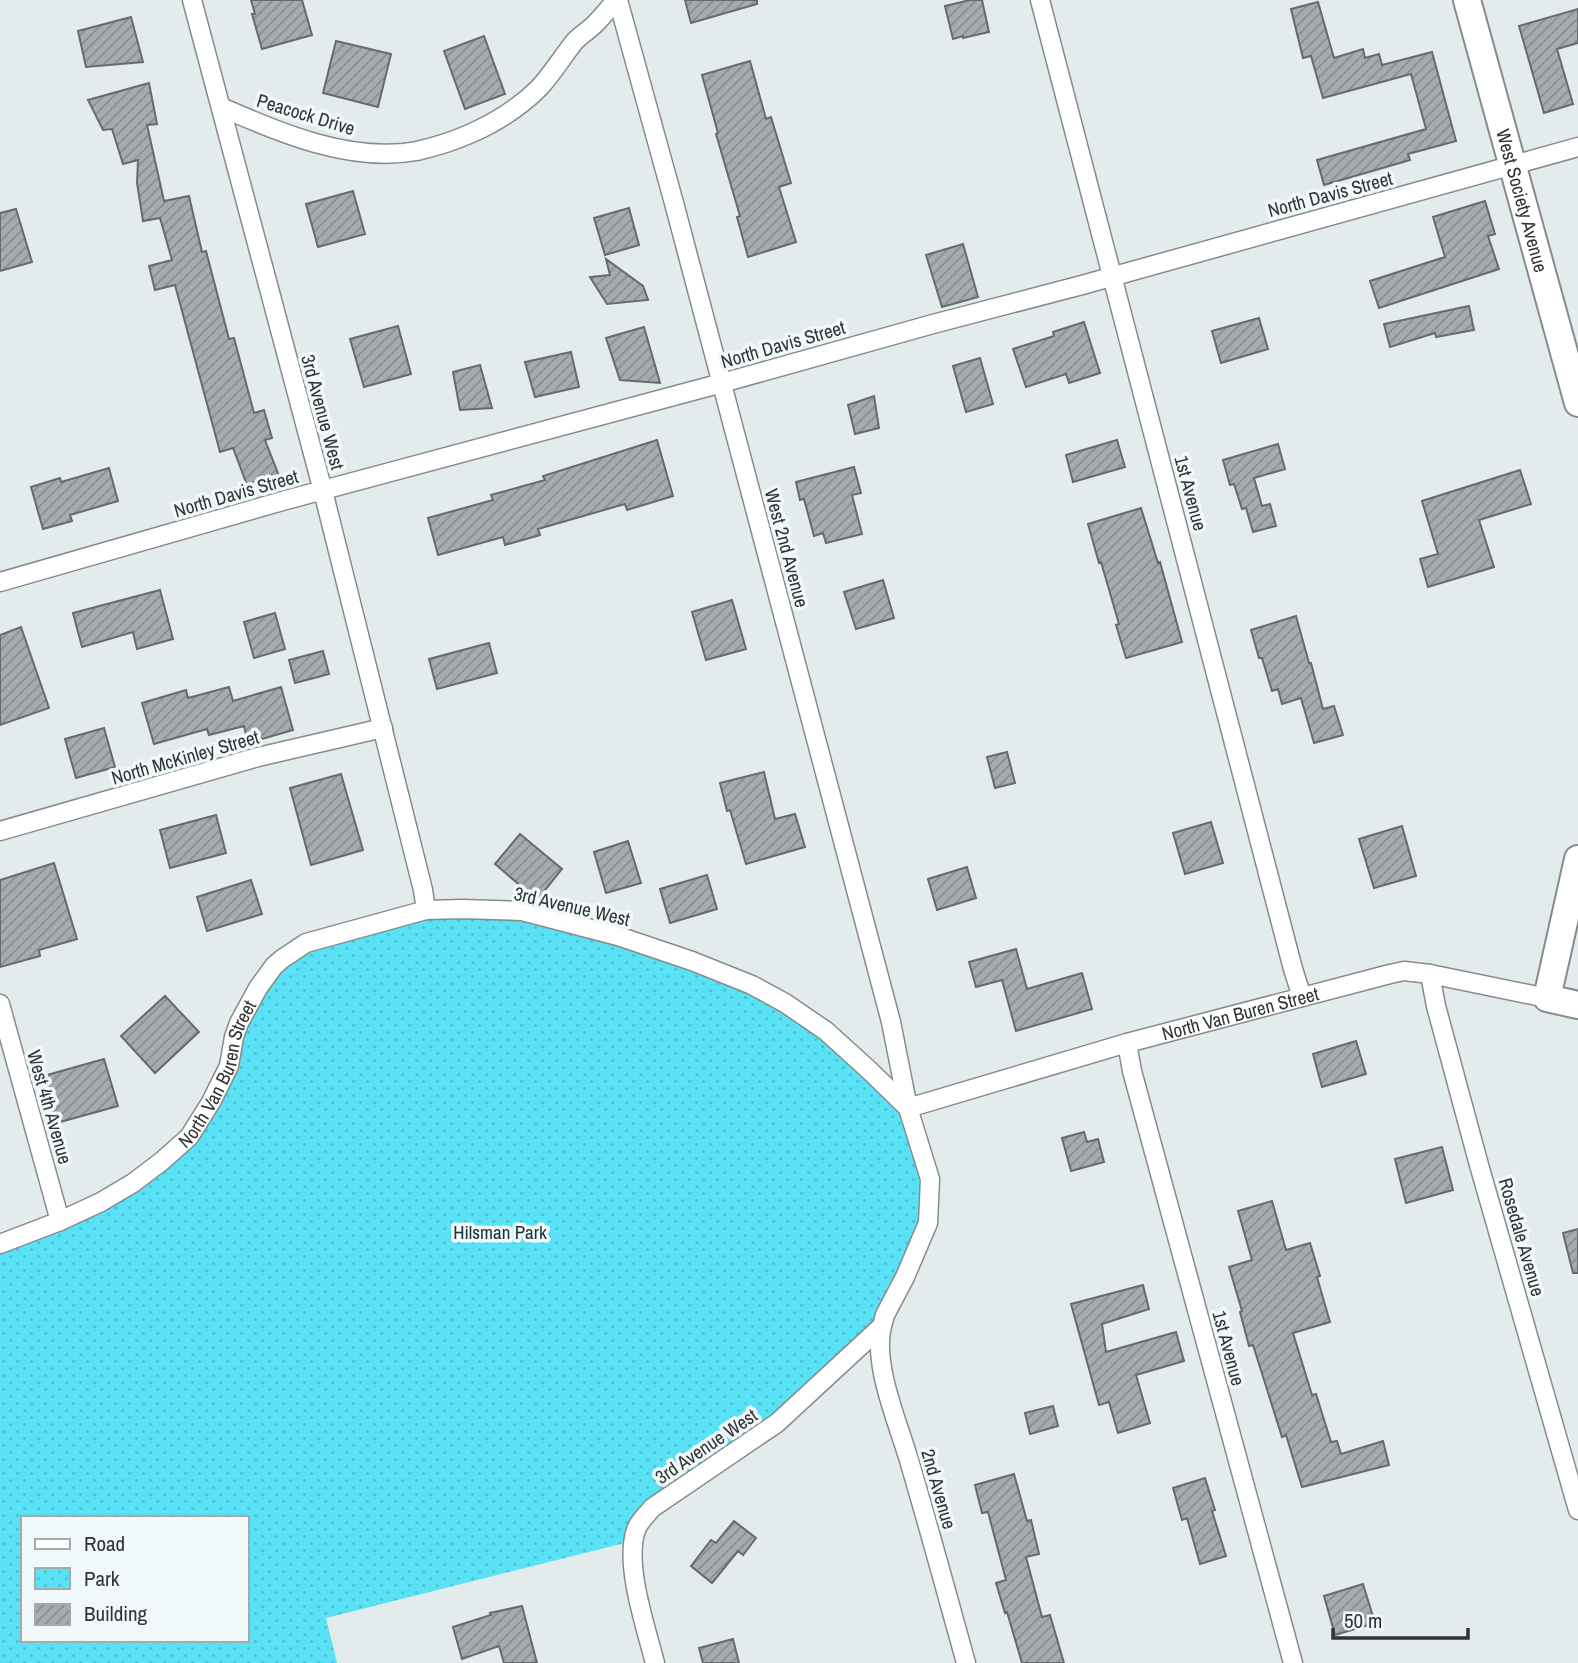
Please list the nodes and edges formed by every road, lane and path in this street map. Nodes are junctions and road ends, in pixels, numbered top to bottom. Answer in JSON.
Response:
{"nodes":[{"id":1,"x":192,"y":0,"type":"edge"},
{"id":2,"x":617,"y":0,"type":"edge"},
{"id":3,"x":1040,"y":0,"type":"edge"},
{"id":4,"x":1467,"y":0,"type":"edge"},
{"id":5,"x":221,"y":107,"type":"junction"},
{"id":6,"x":1578,"y":147,"type":"edge"},
{"id":7,"x":1512,"y":166,"type":"junction"},
{"id":8,"x":1113,"y":276,"type":"junction"},
{"id":9,"x":722,"y":383,"type":"junction"},
{"id":10,"x":1578,"y":403,"type":"edge"},
{"id":11,"x":323,"y":491,"type":"junction"},
{"id":12,"x":0,"y":582,"type":"edge"},
{"id":13,"x":383,"y":728,"type":"junction"},
{"id":14,"x":0,"y":831,"type":"edge"},
{"id":15,"x":1578,"y":859,"type":"edge"},
{"id":16,"x":426,"y":909,"type":"junction"},
{"id":17,"x":1430,"y":974,"type":"junction"},
{"id":18,"x":1302,"y":997,"type":"junction"},
{"id":19,"x":1547,"y":998,"type":"junction"},
{"id":20,"x":0,"y":1004,"type":"edge"},
{"id":21,"x":1578,"y":1005,"type":"edge"},
{"id":22,"x":1127,"y":1043,"type":"junction"},
{"id":23,"x":908,"y":1108,"type":"junction"},
{"id":24,"x":60,"y":1221,"type":"junction"},
{"id":25,"x":0,"y":1244,"type":"edge"},
{"id":26,"x":883,"y":1326,"type":"junction"},
{"id":27,"x":1578,"y":1510,"type":"edge"},
{"id":28,"x":655,"y":1663,"type":"edge"},
{"id":29,"x":966,"y":1663,"type":"edge"},
{"id":30,"x":1293,"y":1663,"type":"edge"}],
"edges":[{"from":1,"to":5,"type":"street","name":"3rd Avenue West"},
{"from":2,"to":5,"type":"street","name":"Peacock Drive"},
{"from":2,"to":9,"type":"street","name":"West 2nd Avenue"},
{"from":3,"to":8,"type":"street","name":"1st Avenue"},
{"from":4,"to":7,"type":"street","name":"West Society Avenue"},
{"from":5,"to":11,"type":"street","name":"3rd Avenue West"},
{"from":6,"to":7,"type":"street","name":"North Davis Street"},
{"from":7,"to":8,"type":"street","name":"North Davis Street"},
{"from":7,"to":10,"type":"street","name":"West Society Avenue"},
{"from":8,"to":9,"type":"street","name":"North Davis Street"},
{"from":8,"to":18,"type":"street","name":"1st Avenue"},
{"from":9,"to":11,"type":"street","name":"North Davis Street"},
{"from":9,"to":23,"type":"street","name":"West 2nd Avenue"},
{"from":11,"to":12,"type":"street","name":"North Davis Street"},
{"from":11,"to":13,"type":"street","name":"3rd Avenue West"},
{"from":13,"to":14,"type":"street","name":"North McKinley Street"},
{"from":13,"to":16,"type":"street","name":"3rd Avenue West"},
{"from":15,"to":19,"type":"street"},
{"from":16,"to":23,"type":"street","name":"3rd Avenue West"},
{"from":16,"to":24,"type":"street","name":"North Van Buren Street"},
{"from":17,"to":18,"type":"street","name":"North Van Buren Street"},
{"from":17,"to":19,"type":"street","name":"North Van Buren Street"},
{"from":17,"to":27,"type":"street","name":"Rosedale Avenue"},
{"from":18,"to":22,"type":"street","name":"North Van Buren Street"},
{"from":19,"to":21,"type":"street","name":"North Van Buren Street"},
{"from":20,"to":24,"type":"street","name":"West 4th Avenue"},
{"from":22,"to":23,"type":"street","name":"North Van Buren Street"},
{"from":22,"to":30,"type":"street","name":"1st Avenue"},
{"from":23,"to":26,"type":"street","name":"3rd Avenue West"},
{"from":24,"to":25,"type":"street","name":"North Van Buren Street"},
{"from":26,"to":28,"type":"street","name":"3rd Avenue West"},
{"from":26,"to":29,"type":"street","name":"2nd Avenue"}]}
